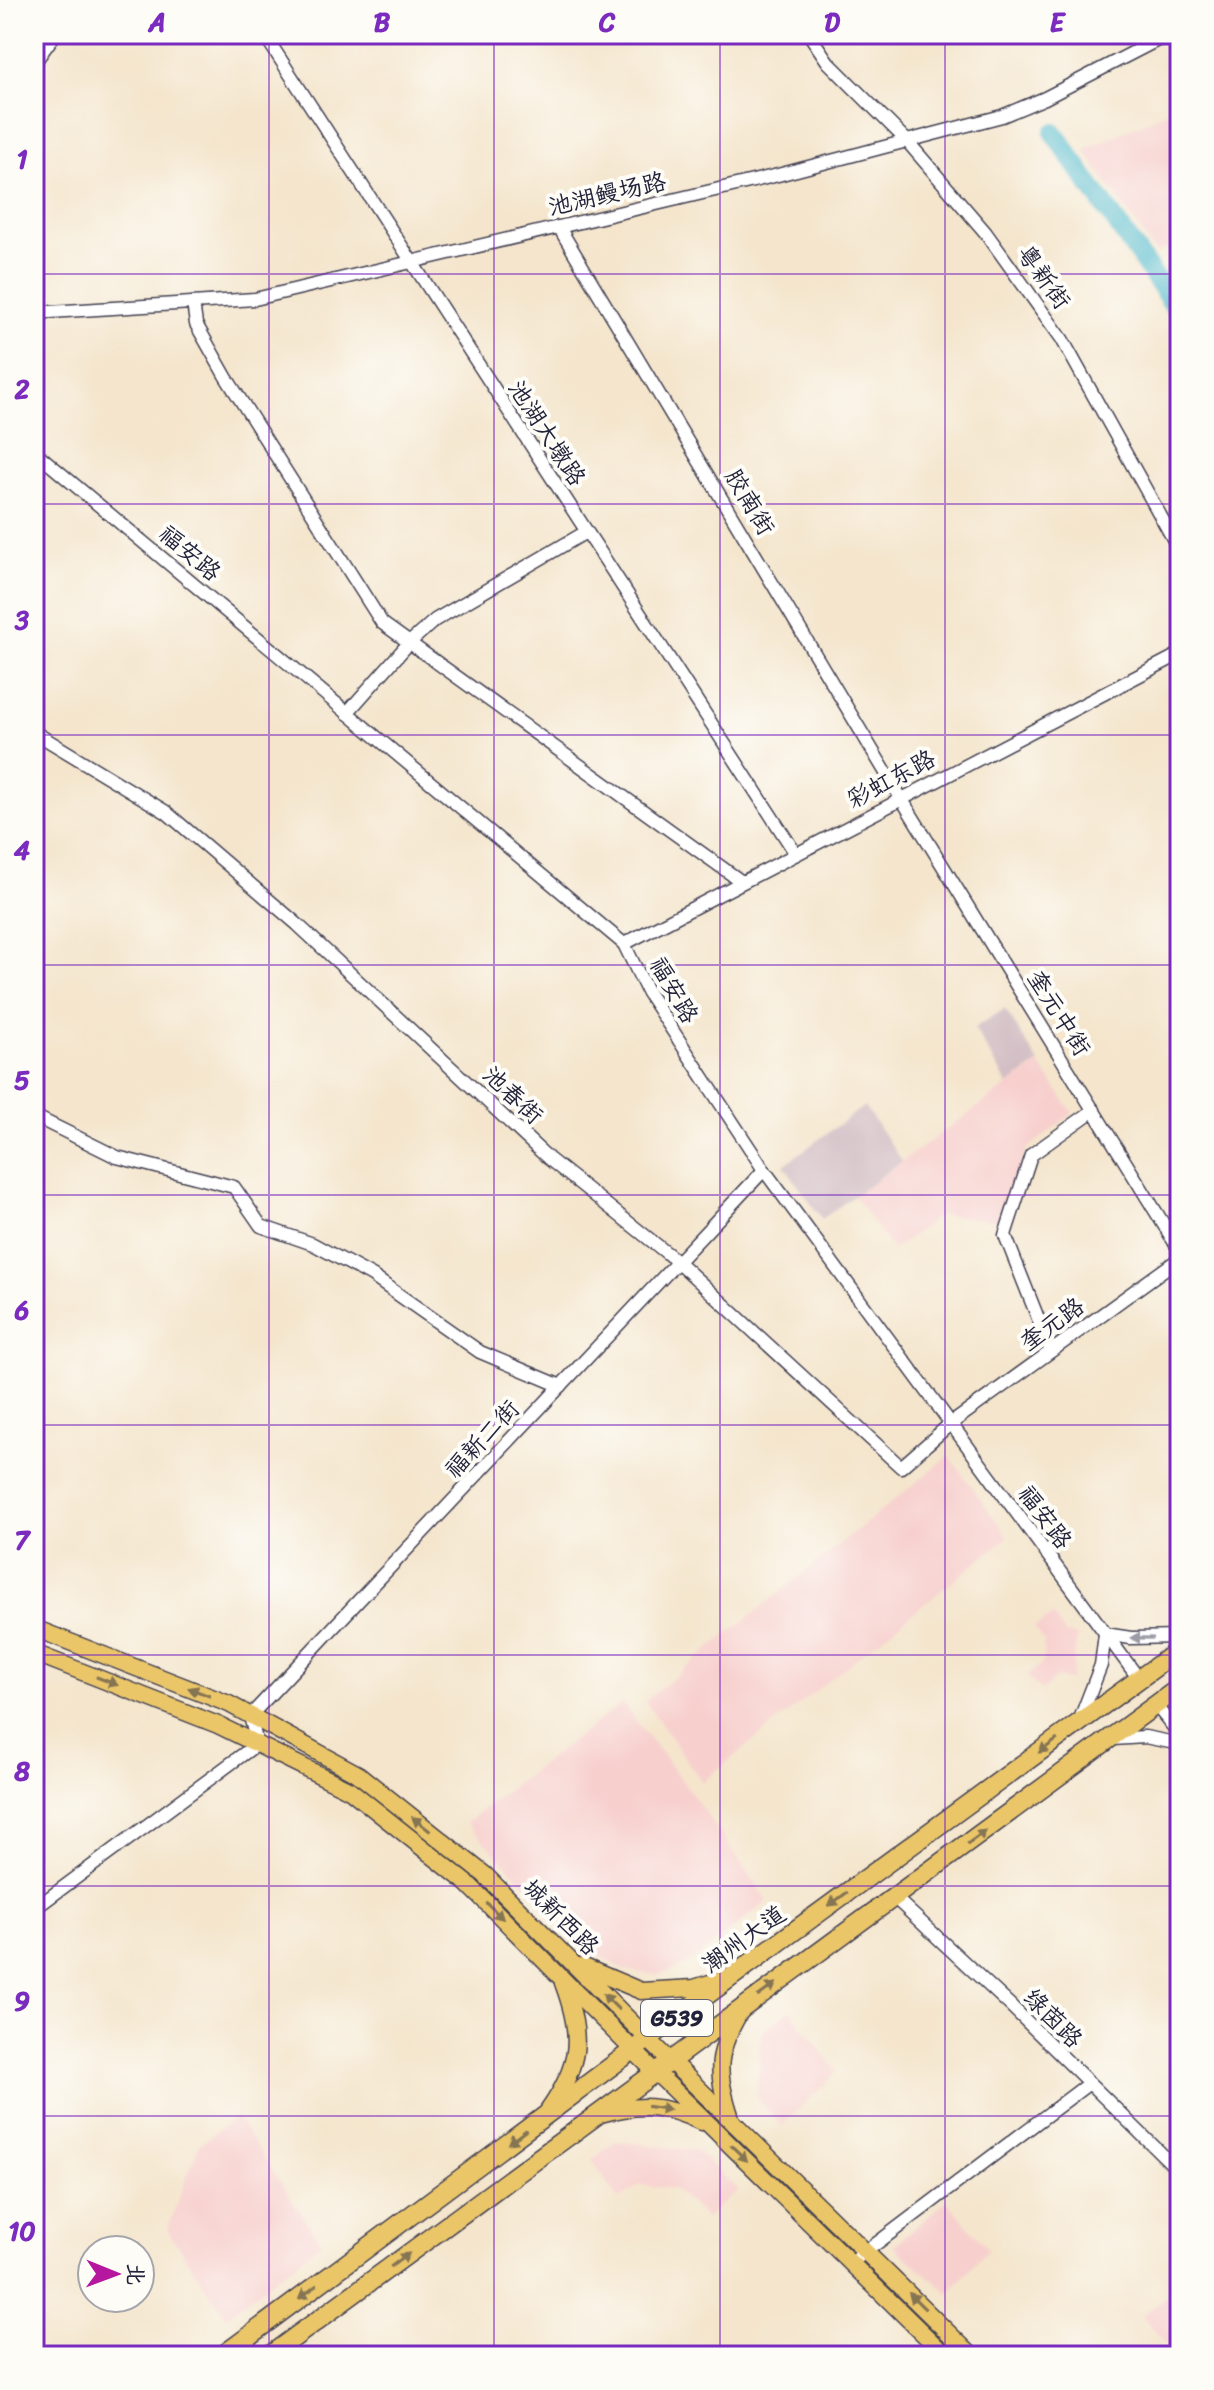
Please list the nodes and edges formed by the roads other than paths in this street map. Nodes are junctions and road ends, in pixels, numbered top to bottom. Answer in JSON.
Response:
{"nodes":[{"id":1,"x":55,"y":34,"type":"edge"},
{"id":2,"x":264,"y":34,"type":"edge"},
{"id":3,"x":809,"y":34,"type":"edge"},
{"id":4,"x":1169,"y":34,"type":"edge"},
{"id":5,"x":34,"y":63,"type":"edge"},
{"id":6,"x":907,"y":141,"type":"junction"},
{"id":7,"x":560,"y":229,"type":"junction"},
{"id":8,"x":410,"y":262,"type":"junction"},
{"id":9,"x":193,"y":303,"type":"junction"},
{"id":10,"x":34,"y":313,"type":"edge"},
{"id":11,"x":34,"y":451,"type":"edge"},
{"id":12,"x":49,"y":464,"type":"junction"},
{"id":13,"x":34,"y":465,"type":"edge"},
{"id":14,"x":586,"y":532,"type":"junction"},
{"id":15,"x":1180,"y":551,"type":"edge"},
{"id":16,"x":409,"y":643,"type":"junction"},
{"id":17,"x":1180,"y":654,"type":"edge"},
{"id":18,"x":347,"y":713,"type":"junction"},
{"id":19,"x":34,"y":732,"type":"edge"},
{"id":20,"x":901,"y":798,"type":"junction"},
{"id":21,"x":796,"y":854,"type":"junction"},
{"id":22,"x":742,"y":882,"type":"junction"},
{"id":23,"x":624,"y":944,"type":"junction"},
{"id":24,"x":1094,"y":1110,"type":"junction"},
{"id":25,"x":34,"y":1116,"type":"edge"},
{"id":26,"x":764,"y":1170,"type":"junction"},
{"id":27,"x":1180,"y":1251,"type":"edge"},
{"id":28,"x":1180,"y":1258,"type":"edge"},
{"id":29,"x":678,"y":1262,"type":"junction"},
{"id":30,"x":1051,"y":1351,"type":"junction"},
{"id":31,"x":561,"y":1386,"type":"junction"},
{"id":32,"x":949,"y":1425,"type":"junction"},
{"id":33,"x":34,"y":1628,"type":"edge"},
{"id":34,"x":1105,"y":1634,"type":"junction"},
{"id":35,"x":1180,"y":1637,"type":"edge"},
{"id":36,"x":1180,"y":1649,"type":"edge"},
{"id":37,"x":34,"y":1653,"type":"edge"},
{"id":38,"x":1139,"y":1679,"type":"junction"},
{"id":39,"x":1180,"y":1687,"type":"edge"},
{"id":40,"x":1161,"y":1710,"type":"junction"},
{"id":41,"x":250,"y":1716,"type":"junction"},
{"id":42,"x":1079,"y":1723,"type":"junction"},
{"id":43,"x":1180,"y":1735,"type":"edge"},
{"id":44,"x":1109,"y":1740,"type":"junction"},
{"id":45,"x":257,"y":1744,"type":"junction"},
{"id":46,"x":1180,"y":1744,"type":"edge"},
{"id":47,"x":894,"y":1897,"type":"junction"},
{"id":48,"x":34,"y":1909,"type":"edge"},
{"id":49,"x":571,"y":1961,"type":"junction"},
{"id":50,"x":734,"y":1975,"type":"junction"},
{"id":51,"x":561,"y":1978,"type":"junction"},
{"id":52,"x":741,"y":2009,"type":"junction"},
{"id":53,"x":641,"y":2045,"type":"junction"},
{"id":54,"x":663,"y":2066,"type":"junction"},
{"id":55,"x":1088,"y":2084,"type":"junction"},
{"id":56,"x":598,"y":2115,"type":"junction"},
{"id":57,"x":542,"y":2119,"type":"junction"},
{"id":58,"x":731,"y":2120,"type":"junction"},
{"id":59,"x":715,"y":2130,"type":"junction"},
{"id":60,"x":1180,"y":2172,"type":"edge"},
{"id":61,"x":866,"y":2251,"type":"junction"},
{"id":62,"x":852,"y":2262,"type":"junction"},
{"id":63,"x":222,"y":2356,"type":"edge"},
{"id":64,"x":269,"y":2356,"type":"edge"},
{"id":65,"x":946,"y":2356,"type":"edge"},
{"id":66,"x":972,"y":2356,"type":"edge"}],
"edges":[{"from":1,"to":5,"type":"street"},
{"from":2,"to":8,"type":"street","name":"池湖大墩路"},
{"from":3,"to":6,"type":"street","name":"粤新街"},
{"from":4,"to":6,"type":"street","name":"池湖鳗场路"},
{"from":6,"to":7,"type":"street","name":"池湖鳗场路"},
{"from":6,"to":15,"type":"street","name":"粤新街"},
{"from":7,"to":8,"type":"street","name":"池湖鳗场路"},
{"from":7,"to":20,"type":"street","name":"胶南街"},
{"from":8,"to":9,"type":"street","name":"池湖鳗场路"},
{"from":8,"to":14,"type":"street","name":"池湖大墩路"},
{"from":9,"to":10,"type":"street","name":"池湖鳗场路"},
{"from":9,"to":16,"type":"street"},
{"from":11,"to":12,"type":"street","name":"福安路"},
{"from":12,"to":13,"type":"street"},
{"from":12,"to":18,"type":"street","name":"福安路"},
{"from":14,"to":16,"type":"street"},
{"from":14,"to":21,"type":"street","name":"池湖大墩路"},
{"from":16,"to":18,"type":"street"},
{"from":16,"to":22,"type":"street"},
{"from":17,"to":20,"type":"street","name":"彩虹东路"},
{"from":18,"to":23,"type":"street","name":"福安路"},
{"from":19,"to":29,"type":"street","name":"池春街"},
{"from":20,"to":21,"type":"street","name":"彩虹东路"},
{"from":20,"to":24,"type":"street","name":"奎元中街"},
{"from":21,"to":22,"type":"street","name":"彩虹东路"},
{"from":22,"to":23,"type":"street","name":"彩虹东路"},
{"from":23,"to":26,"type":"street","name":"福安路"},
{"from":24,"to":27,"type":"street","name":"奎元中街"},
{"from":24,"to":30,"type":"street"},
{"from":25,"to":31,"type":"street"},
{"from":26,"to":29,"type":"street","name":"福新二街"},
{"from":26,"to":32,"type":"street","name":"福安路"},
{"from":28,"to":30,"type":"street","name":"奎元路"},
{"from":29,"to":31,"type":"street","name":"福新二街"},
{"from":29,"to":32,"type":"street","name":"池春街"},
{"from":30,"to":32,"type":"street","name":"奎元路"},
{"from":31,"to":41,"type":"street","name":"福新二街"},
{"from":32,"to":34,"type":"street","name":"福安路"},
{"from":41,"to":33,"type":"main road","name":"城新西路","one_way":true},
{"from":35,"to":34,"type":"street","one_way":true},
{"from":34,"to":38,"type":"street","name":"福安路"},
{"from":34,"to":42,"type":"street"},
{"from":36,"to":38,"type":"highway","name":"潮州大道","number":"G539"},
{"from":37,"to":45,"type":"main road","name":"城新西路","one_way":true},
{"from":38,"to":42,"type":"highway","name":"潮州大道","number":"G539"},
{"from":39,"to":40,"type":"highway","number":"G539"},
{"from":40,"to":43,"type":"street"},
{"from":40,"to":44,"type":"highway","number":"G539"},
{"from":41,"to":45,"type":"street"},
{"from":49,"to":41,"type":"main road","name":"城新西路","one_way":true},
{"from":42,"to":50,"type":"highway","name":"潮州大道","number":"G539","one_way":true},
{"from":44,"to":46,"type":"street"},
{"from":47,"to":44,"type":"highway","number":"G539","one_way":true},
{"from":45,"to":48,"type":"street"},
{"from":45,"to":51,"type":"main road","name":"城新西路","one_way":true},
{"from":52,"to":47,"type":"highway","number":"G539","one_way":true},
{"from":47,"to":55,"type":"street","name":"绿茵路"},
{"from":49,"to":50,"type":"main road"},
{"from":53,"to":49,"type":"main road","name":"城新西路","one_way":true},
{"from":50,"to":53,"type":"highway","name":"潮州大道","number":"G539"},
{"from":51,"to":53,"type":"main road","name":"城新西路"},
{"from":51,"to":57,"type":"main road"},
{"from":52,"to":54,"type":"highway","number":"G539"},
{"from":52,"to":58,"type":"main road"},
{"from":53,"to":54,"type":"main road","name":"城新西路"},
{"from":53,"to":57,"type":"highway","name":"潮州大道","number":"G539"},
{"from":54,"to":56,"type":"highway","number":"G539"},
{"from":54,"to":58,"type":"main road","name":"城新西路"},
{"from":54,"to":59,"type":"main road","name":"城新西路"},
{"from":55,"to":60,"type":"street","name":"绿茵路"},
{"from":55,"to":61,"type":"street"},
{"from":56,"to":59,"type":"main road","one_way":true},
{"from":64,"to":56,"type":"highway","number":"G539","one_way":true},
{"from":57,"to":63,"type":"highway","name":"潮州大道","number":"G539","one_way":true},
{"from":58,"to":61,"type":"main road","name":"城新西路"},
{"from":59,"to":62,"type":"main road","name":"城新西路","one_way":true},
{"from":61,"to":62,"type":"street"},
{"from":66,"to":61,"type":"main road","name":"城新西路","one_way":true},
{"from":62,"to":65,"type":"main road","name":"城新西路"}]}
